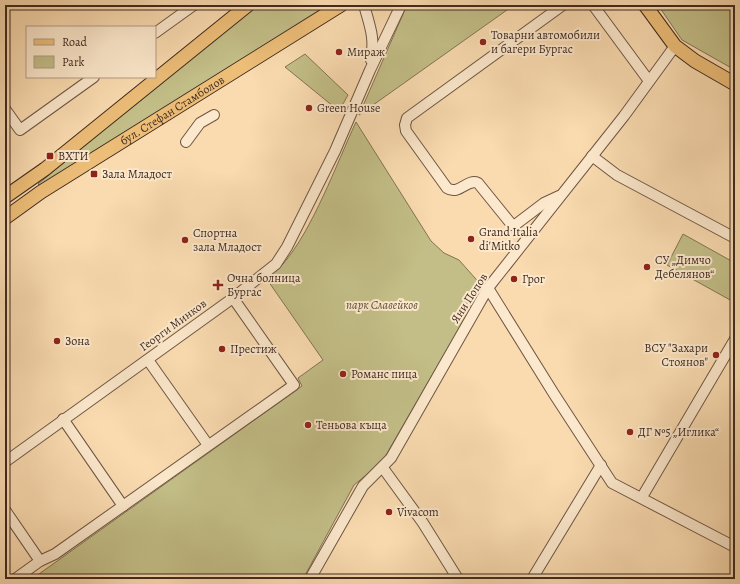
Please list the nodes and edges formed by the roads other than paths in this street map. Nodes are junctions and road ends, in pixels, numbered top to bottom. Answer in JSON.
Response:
{"nodes":[{"id":1,"x":194,"y":5,"type":"edge"},
{"id":2,"x":248,"y":5,"type":"edge"},
{"id":3,"x":341,"y":5,"type":"edge"},
{"id":4,"x":364,"y":5,"type":"edge"},
{"id":5,"x":401,"y":5,"type":"edge"},
{"id":6,"x":563,"y":5,"type":"edge"},
{"id":7,"x":593,"y":5,"type":"edge"},
{"id":8,"x":645,"y":5,"type":"edge"},
{"id":9,"x":156,"y":32,"type":"edge"},
{"id":10,"x":675,"y":46,"type":"junction"},
{"id":11,"x":370,"y":70,"type":"junction"},
{"id":12,"x":93,"y":78,"type":"edge"},
{"id":13,"x":649,"y":81,"type":"junction"},
{"id":14,"x":735,"y":84,"type":"edge"},
{"id":15,"x":5,"y":109,"type":"edge"},
{"id":16,"x":214,"y":115,"type":"dead end"},
{"id":17,"x":186,"y":142,"type":"dead end"},
{"id":18,"x":592,"y":156,"type":"junction"},
{"id":19,"x":562,"y":194,"type":"junction"},
{"id":20,"x":5,"y":197,"type":"edge"},
{"id":21,"x":5,"y":218,"type":"edge"},
{"id":22,"x":735,"y":238,"type":"edge"},
{"id":23,"x":488,"y":288,"type":"junction"},
{"id":24,"x":233,"y":298,"type":"junction"},
{"id":25,"x":735,"y":339,"type":"edge"},
{"id":26,"x":148,"y":360,"type":"junction"},
{"id":27,"x":63,"y":419,"type":"junction"},
{"id":28,"x":208,"y":445,"type":"junction"},
{"id":29,"x":5,"y":462,"type":"edge"},
{"id":30,"x":601,"y":466,"type":"junction"},
{"id":31,"x":382,"y":468,"type":"junction"},
{"id":32,"x":642,"y":498,"type":"junction"},
{"id":33,"x":123,"y":506,"type":"junction"},
{"id":34,"x":5,"y":510,"type":"edge"},
{"id":35,"x":735,"y":547,"type":"edge"},
{"id":36,"x":40,"y":561,"type":"junction"},
{"id":37,"x":15,"y":579,"type":"edge"},
{"id":38,"x":310,"y":579,"type":"edge"},
{"id":39,"x":458,"y":579,"type":"edge"},
{"id":40,"x":532,"y":579,"type":"edge"}],
"edges":[{"from":1,"to":9,"type":"street"},
{"from":2,"to":20,"type":"main road"},
{"from":3,"to":21,"type":"main road","name":"бул. Стефан Стамболов"},
{"from":4,"to":11,"type":"street","name":"Георги Минков"},
{"from":5,"to":11,"type":"street","name":"Георги Минков"},
{"from":6,"to":19,"type":"street"},
{"from":7,"to":13,"type":"street"},
{"from":8,"to":10,"type":"main road"},
{"from":10,"to":13,"type":"street","name":"Яни Попов"},
{"from":10,"to":14,"type":"main road"},
{"from":11,"to":24,"type":"street","name":"Георги Минков"},
{"from":12,"to":15,"type":"street"},
{"from":13,"to":18,"type":"street","name":"Яни Попов"},
{"from":16,"to":17,"type":"street"},
{"from":18,"to":19,"type":"street","name":"Яни Попов"},
{"from":18,"to":22,"type":"street"},
{"from":19,"to":23,"type":"street","name":"Яни Попов"},
{"from":23,"to":30,"type":"street"},
{"from":23,"to":31,"type":"street","name":"Яни Попов"},
{"from":24,"to":26,"type":"street","name":"Георги Минков"},
{"from":24,"to":28,"type":"street"},
{"from":25,"to":32,"type":"street"},
{"from":26,"to":27,"type":"street","name":"Георги Минков"},
{"from":26,"to":28,"type":"street"},
{"from":27,"to":29,"type":"street","name":"Георги Минков"},
{"from":27,"to":33,"type":"street"},
{"from":28,"to":33,"type":"street"},
{"from":30,"to":32,"type":"street"},
{"from":30,"to":40,"type":"street"},
{"from":31,"to":38,"type":"street","name":"Яни Попов"},
{"from":31,"to":39,"type":"street"},
{"from":32,"to":35,"type":"street"},
{"from":33,"to":36,"type":"street"},
{"from":34,"to":36,"type":"street"},
{"from":36,"to":37,"type":"street"}]}
